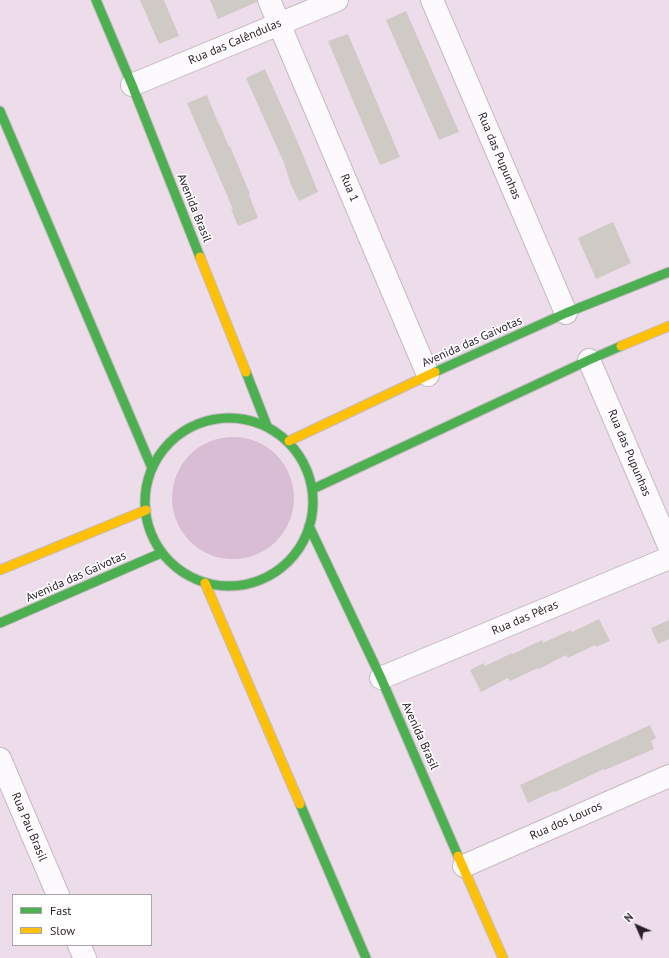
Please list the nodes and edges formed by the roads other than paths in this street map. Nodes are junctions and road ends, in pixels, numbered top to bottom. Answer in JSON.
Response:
{"nodes":[{"id":1,"x":96,"y":0,"type":"edge"},
{"id":2,"x":269,"y":0,"type":"edge"},
{"id":3,"x":337,"y":0,"type":"edge"},
{"id":4,"x":432,"y":0,"type":"edge"},
{"id":5,"x":279,"y":24,"type":"junction"},
{"id":6,"x":132,"y":85,"type":"junction"},
{"id":7,"x":0,"y":111,"type":"edge"},
{"id":8,"x":669,"y":272,"type":"edge"},
{"id":9,"x":566,"y":313,"type":"junction"},
{"id":10,"x":669,"y":326,"type":"edge"},
{"id":11,"x":589,"y":360,"type":"junction"},
{"id":12,"x":428,"y":375,"type":"junction"},
{"id":13,"x":267,"y":426,"type":"junction"},
{"id":14,"x":289,"y":441,"type":"junction"},
{"id":15,"x":152,"y":468,"type":"junction"},
{"id":16,"x":313,"y":489,"type":"junction"},
{"id":17,"x":146,"y":510,"type":"junction"},
{"id":18,"x":309,"y":526,"type":"junction"},
{"id":19,"x":669,"y":546,"type":"edge"},
{"id":20,"x":161,"y":553,"type":"junction"},
{"id":21,"x":669,"y":558,"type":"edge"},
{"id":22,"x":0,"y":570,"type":"edge"},
{"id":23,"x":205,"y":583,"type":"junction"},
{"id":24,"x":0,"y":623,"type":"edge"},
{"id":25,"x":381,"y":678,"type":"junction"},
{"id":26,"x":0,"y":759,"type":"edge"},
{"id":27,"x":669,"y":776,"type":"edge"},
{"id":28,"x":464,"y":866,"type":"junction"},
{"id":29,"x":58,"y":894,"type":"edge"},
{"id":30,"x":80,"y":946,"type":"edge"},
{"id":31,"x":85,"y":958,"type":"edge"},
{"id":32,"x":366,"y":958,"type":"edge"},
{"id":33,"x":504,"y":958,"type":"edge"}],
"edges":[{"from":1,"to":6,"type":"street","name":"Avenida Brasil"},
{"from":2,"to":5,"type":"street","name":"Rua 1"},
{"from":3,"to":5,"type":"street","name":"Rua das Calêndulas"},
{"from":4,"to":9,"type":"street","name":"Rua das Pupunhas"},
{"from":5,"to":6,"type":"street","name":"Rua das Calêndulas"},
{"from":5,"to":12,"type":"street","name":"Rua 1"},
{"from":6,"to":13,"type":"street","name":"Avenida Brasil"},
{"from":7,"to":15,"type":"street"},
{"from":8,"to":9,"type":"street","name":"Avenida das Gaivotas"},
{"from":9,"to":12,"type":"street","name":"Avenida das Gaivotas"},
{"from":10,"to":11,"type":"street"},
{"from":11,"to":16,"type":"street"},
{"from":11,"to":19,"type":"street","name":"Rua das Pupunhas"},
{"from":12,"to":14,"type":"street","name":"Avenida das Gaivotas"},
{"from":13,"to":14,"type":"street"},
{"from":13,"to":15,"type":"street"},
{"from":14,"to":16,"type":"street"},
{"from":15,"to":17,"type":"street"},
{"from":16,"to":18,"type":"street"},
{"from":17,"to":20,"type":"street"},
{"from":17,"to":22,"type":"street"},
{"from":18,"to":23,"type":"street"},
{"from":18,"to":25,"type":"street","name":"Avenida Brasil"},
{"from":20,"to":23,"type":"street"},
{"from":20,"to":24,"type":"street","name":"Avenida das Gaivotas"},
{"from":21,"to":25,"type":"street","name":"Rua das Pêras"},
{"from":23,"to":32,"type":"street"},
{"from":25,"to":28,"type":"street","name":"Avenida Brasil"},
{"from":26,"to":29,"type":"street","name":"Rua Pau Brasil"},
{"from":27,"to":28,"type":"street","name":"Rua dos Louros"},
{"from":28,"to":33,"type":"street","name":"Avenida Brasil"},
{"from":30,"to":31,"type":"street"}]}
